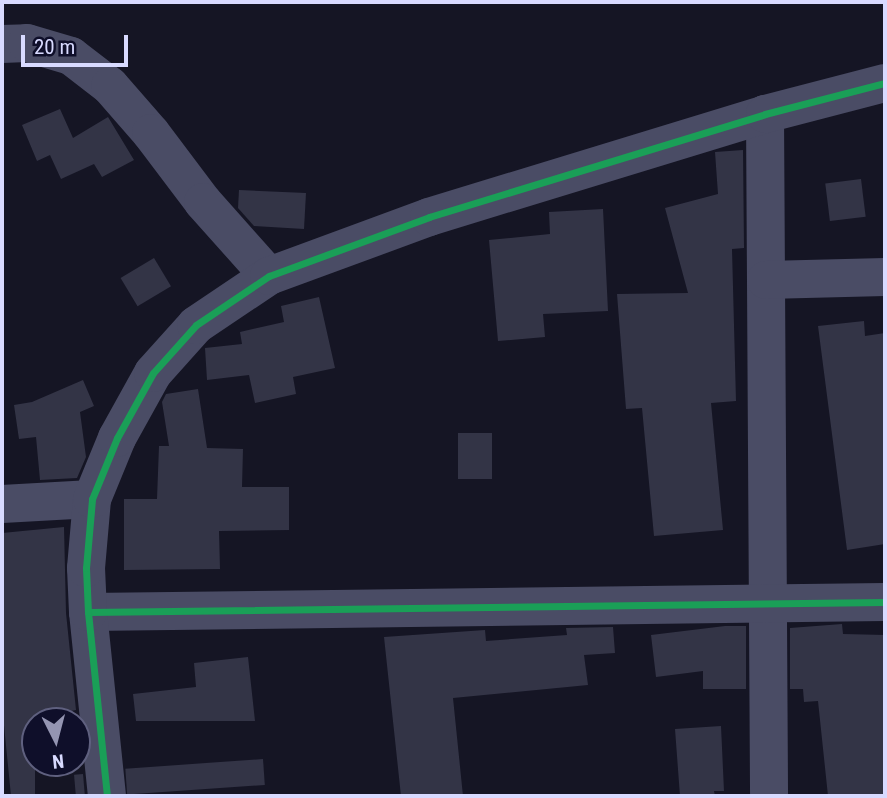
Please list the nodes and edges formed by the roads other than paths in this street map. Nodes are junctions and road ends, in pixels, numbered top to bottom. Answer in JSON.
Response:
{"nodes":[{"id":1,"x":2,"y":44,"type":"edge"},
{"id":2,"x":885,"y":83,"type":"edge"},
{"id":3,"x":765,"y":114,"type":"junction"},
{"id":4,"x":268,"y":276,"type":"junction"},
{"id":5,"x":885,"y":277,"type":"edge"},
{"id":6,"x":766,"y":280,"type":"junction"},
{"id":7,"x":92,"y":499,"type":"junction"},
{"id":8,"x":2,"y":505,"type":"edge"},
{"id":9,"x":768,"y":602,"type":"junction"},
{"id":10,"x":885,"y":602,"type":"edge"},
{"id":11,"x":88,"y":612,"type":"junction"},
{"id":12,"x":107,"y":796,"type":"edge"},
{"id":13,"x":769,"y":796,"type":"edge"}],
"edges":[{"from":1,"to":4,"type":"street"},
{"from":2,"to":3,"type":"street"},
{"from":3,"to":4,"type":"street"},
{"from":3,"to":6,"type":"street"},
{"from":4,"to":7,"type":"street"},
{"from":5,"to":6,"type":"street"},
{"from":6,"to":9,"type":"street"},
{"from":7,"to":8,"type":"street"},
{"from":7,"to":11,"type":"street"},
{"from":9,"to":10,"type":"street"},
{"from":9,"to":11,"type":"street"},
{"from":9,"to":13,"type":"street"},
{"from":11,"to":12,"type":"street"}]}
